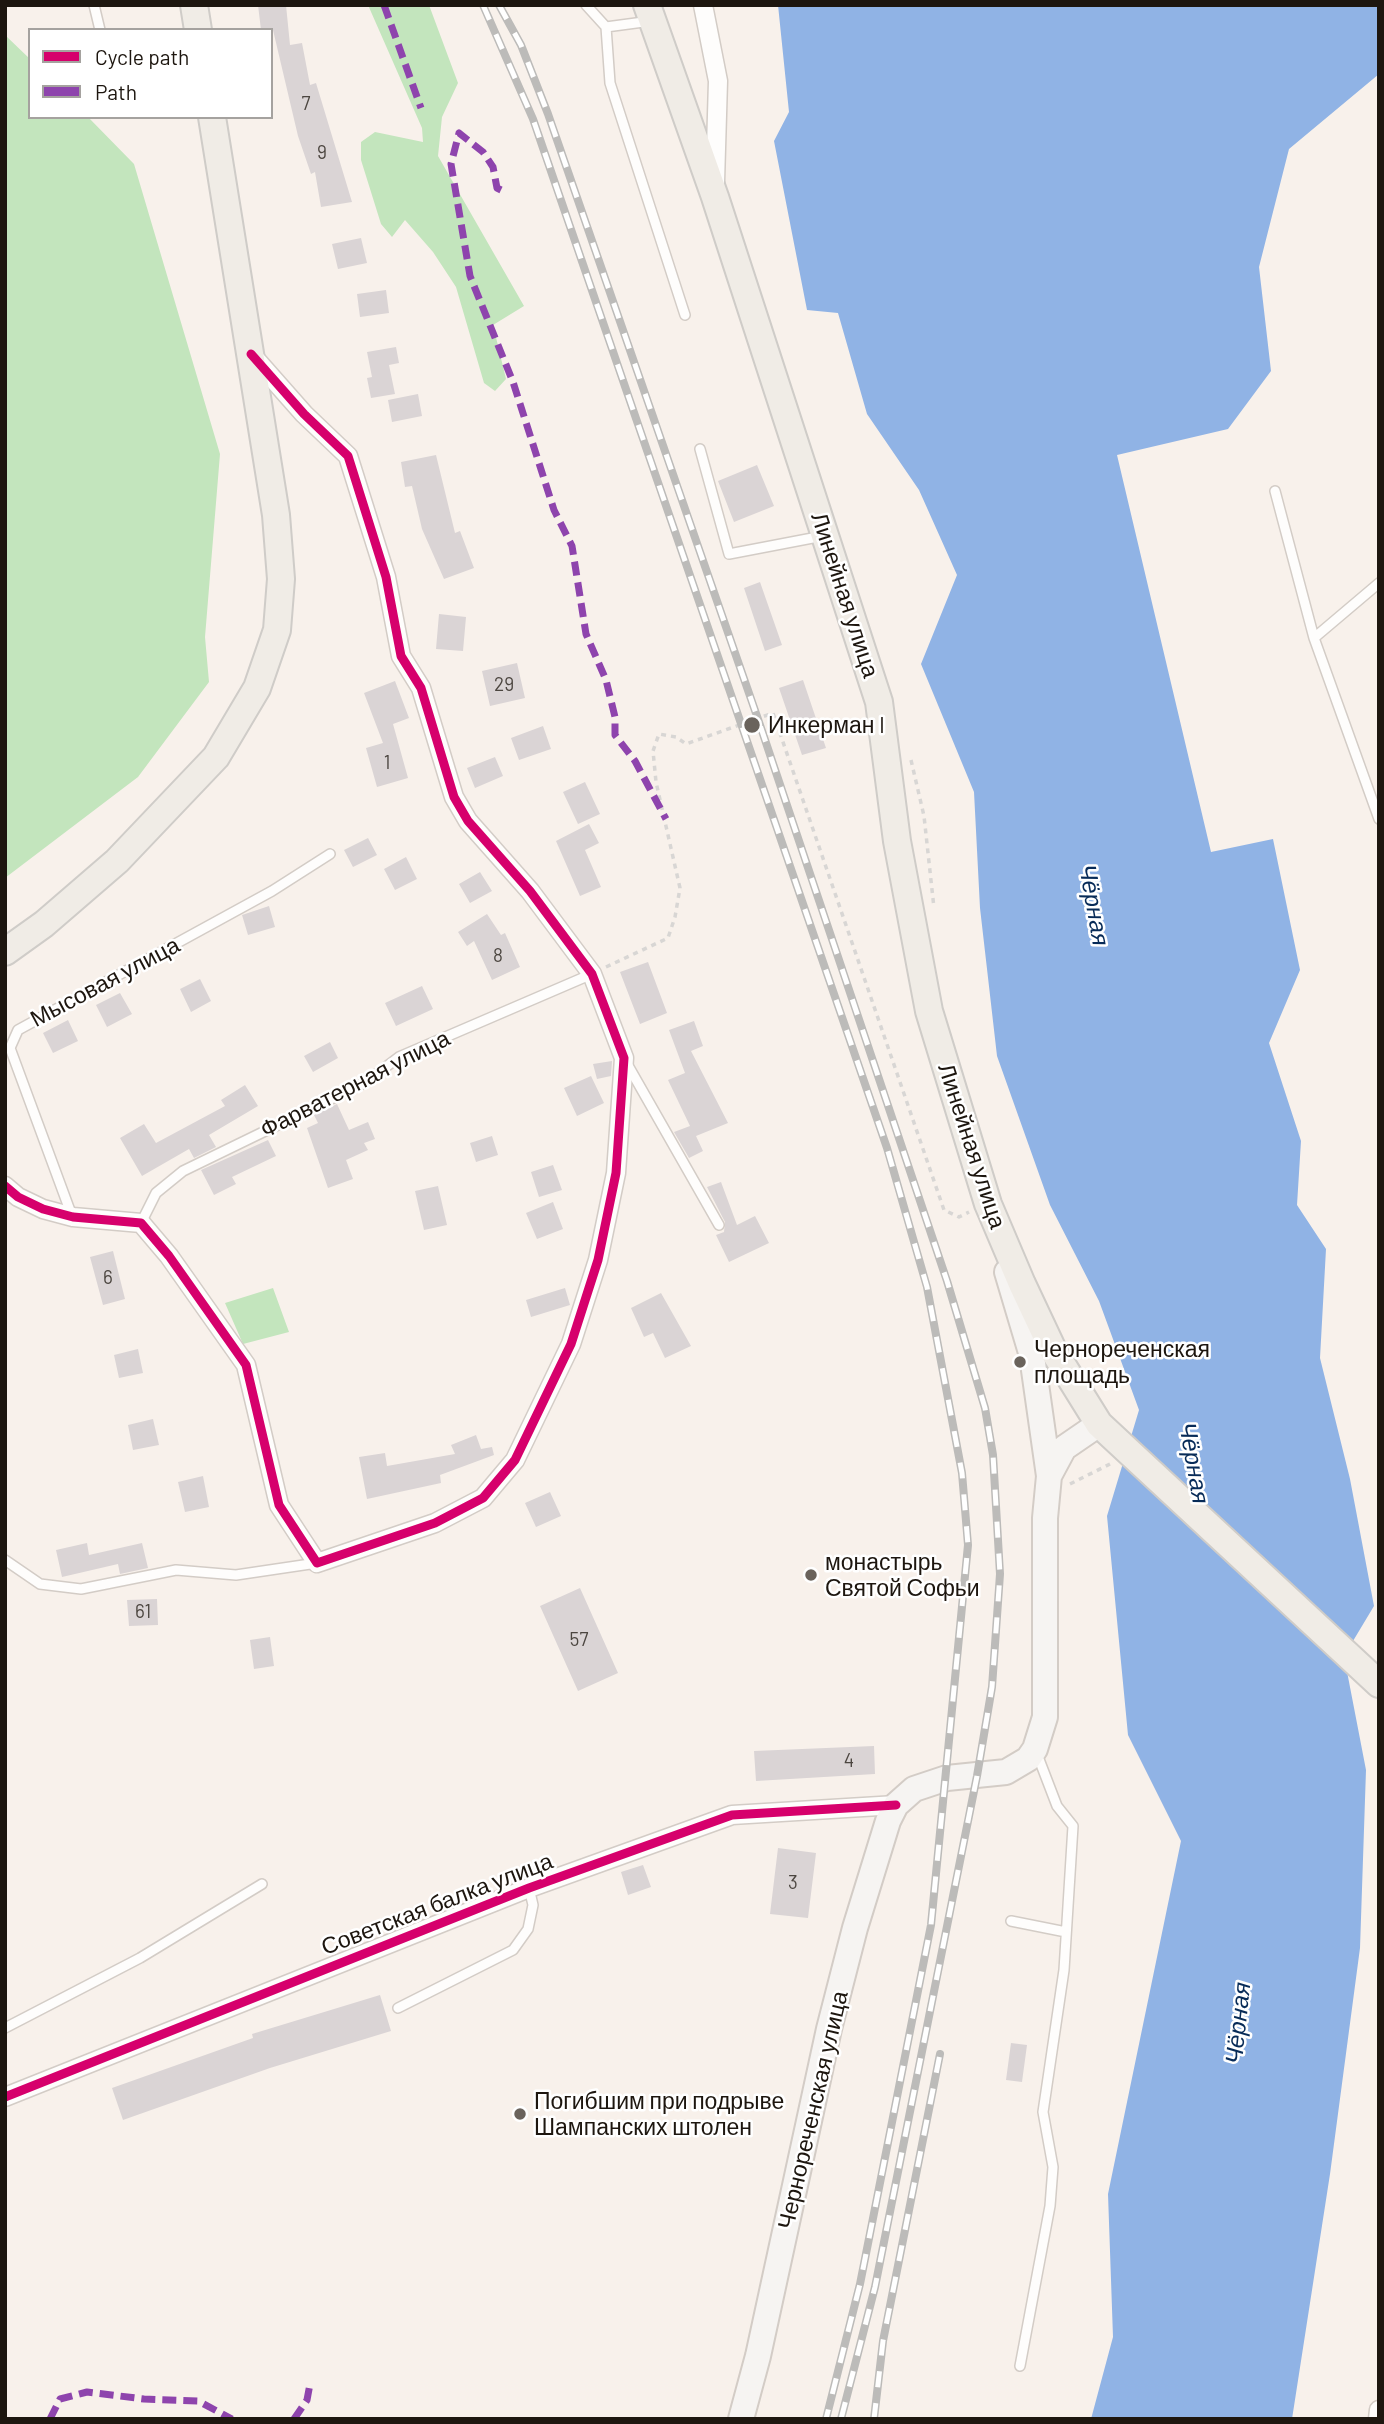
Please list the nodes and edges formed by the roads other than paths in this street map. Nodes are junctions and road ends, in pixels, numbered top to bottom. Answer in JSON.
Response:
{"nodes":[{"id":1,"x":94,"y":5,"type":"edge"},
{"id":2,"x":194,"y":5,"type":"edge"},
{"id":3,"x":586,"y":5,"type":"edge"},
{"id":4,"x":704,"y":5,"type":"edge"},
{"id":5,"x":650,"y":13,"type":"edge"},
{"id":6,"x":606,"y":27,"type":"junction"},
{"id":7,"x":100,"y":28,"type":"edge"},
{"id":8,"x":198,"y":28,"type":"edge"},
{"id":9,"x":212,"y":119,"type":"edge"},
{"id":10,"x":715,"y":197,"type":"junction"},
{"id":11,"x":685,"y":315,"type":"dead end"},
{"id":12,"x":251,"y":354,"type":"junction"},
{"id":13,"x":700,"y":449,"type":"dead end"},
{"id":14,"x":1275,"y":491,"type":"dead end"},
{"id":15,"x":825,"y":536,"type":"junction"},
{"id":16,"x":1379,"y":583,"type":"edge"},
{"id":17,"x":1314,"y":638,"type":"junction"},
{"id":18,"x":1379,"y":819,"type":"edge"},
{"id":19,"x":330,"y":855,"type":"dead end"},
{"id":20,"x":5,"y":952,"type":"edge"},
{"id":21,"x":592,"y":974,"type":"junction"},
{"id":22,"x":624,"y":1058,"type":"junction"},
{"id":23,"x":5,"y":1186,"type":"edge"},
{"id":24,"x":988,"y":1204,"type":"junction"},
{"id":25,"x":73,"y":1217,"type":"junction"},
{"id":26,"x":141,"y":1223,"type":"junction"},
{"id":27,"x":719,"y":1225,"type":"dead end"},
{"id":28,"x":1099,"y":1424,"type":"junction"},
{"id":29,"x":1049,"y":1476,"type":"junction"},
{"id":30,"x":5,"y":1560,"type":"edge"},
{"id":31,"x":317,"y":1563,"type":"junction"},
{"id":32,"x":1374,"y":1680,"type":"edge"},
{"id":33,"x":1035,"y":1749,"type":"junction"},
{"id":34,"x":896,"y":1805,"type":"junction"},
{"id":35,"x":262,"y":1884,"type":"dead end"},
{"id":36,"x":529,"y":1888,"type":"junction"},
{"id":37,"x":1011,"y":1921,"type":"dead end"},
{"id":38,"x":1066,"y":1932,"type":"junction"},
{"id":39,"x":398,"y":2008,"type":"dead end"},
{"id":40,"x":5,"y":2028,"type":"edge"},
{"id":41,"x":5,"y":2097,"type":"edge"},
{"id":42,"x":1020,"y":2366,"type":"dead end"},
{"id":43,"x":1379,"y":2410,"type":"edge"},
{"id":44,"x":741,"y":2419,"type":"edge"},
{"id":45,"x":1378,"y":2419,"type":"edge"}],
"edges":[{"from":1,"to":7,"type":"lane"},
{"from":2,"to":8,"type":"main road"},
{"from":3,"to":6,"type":"lane"},
{"from":4,"to":10,"type":"street"},
{"from":5,"to":6,"type":"lane"},
{"from":5,"to":10,"type":"main road","name":"Линейная улица"},
{"from":6,"to":11,"type":"lane"},
{"from":9,"to":12,"type":"main road"},
{"from":10,"to":15,"type":"main road","name":"Линейная улица"},
{"from":12,"to":20,"type":"main road"},
{"from":12,"to":21,"type":"street"},
{"from":13,"to":15,"type":"lane"},
{"from":14,"to":17,"type":"lane"},
{"from":15,"to":24,"type":"main road","name":"Линейная улица"},
{"from":16,"to":17,"type":"lane"},
{"from":17,"to":18,"type":"lane"},
{"from":19,"to":25,"type":"lane","name":"Мысовая улица"},
{"from":21,"to":22,"type":"street"},
{"from":21,"to":26,"type":"lane","name":"Фарватерная улица"},
{"from":22,"to":27,"type":"lane"},
{"from":22,"to":31,"type":"street"},
{"from":23,"to":25,"type":"street"},
{"from":24,"to":28,"type":"main road","name":"Линейная улица"},
{"from":24,"to":29,"type":"main road"},
{"from":25,"to":26,"type":"street"},
{"from":26,"to":31,"type":"street"},
{"from":28,"to":29,"type":"main road"},
{"from":28,"to":32,"type":"main road","name":"Линейная улица"},
{"from":29,"to":33,"type":"main road"},
{"from":30,"to":31,"type":"lane"},
{"from":33,"to":34,"type":"main road"},
{"from":33,"to":38,"type":"lane"},
{"from":34,"to":36,"type":"street","name":"Советская балка улица"},
{"from":34,"to":44,"type":"main road","name":"Чернореченская улица"},
{"from":35,"to":40,"type":"lane"},
{"from":36,"to":39,"type":"lane"},
{"from":36,"to":41,"type":"street","name":"Советская балка улица"},
{"from":37,"to":38,"type":"lane"},
{"from":38,"to":42,"type":"lane"},
{"from":43,"to":45,"type":"street"}]}
